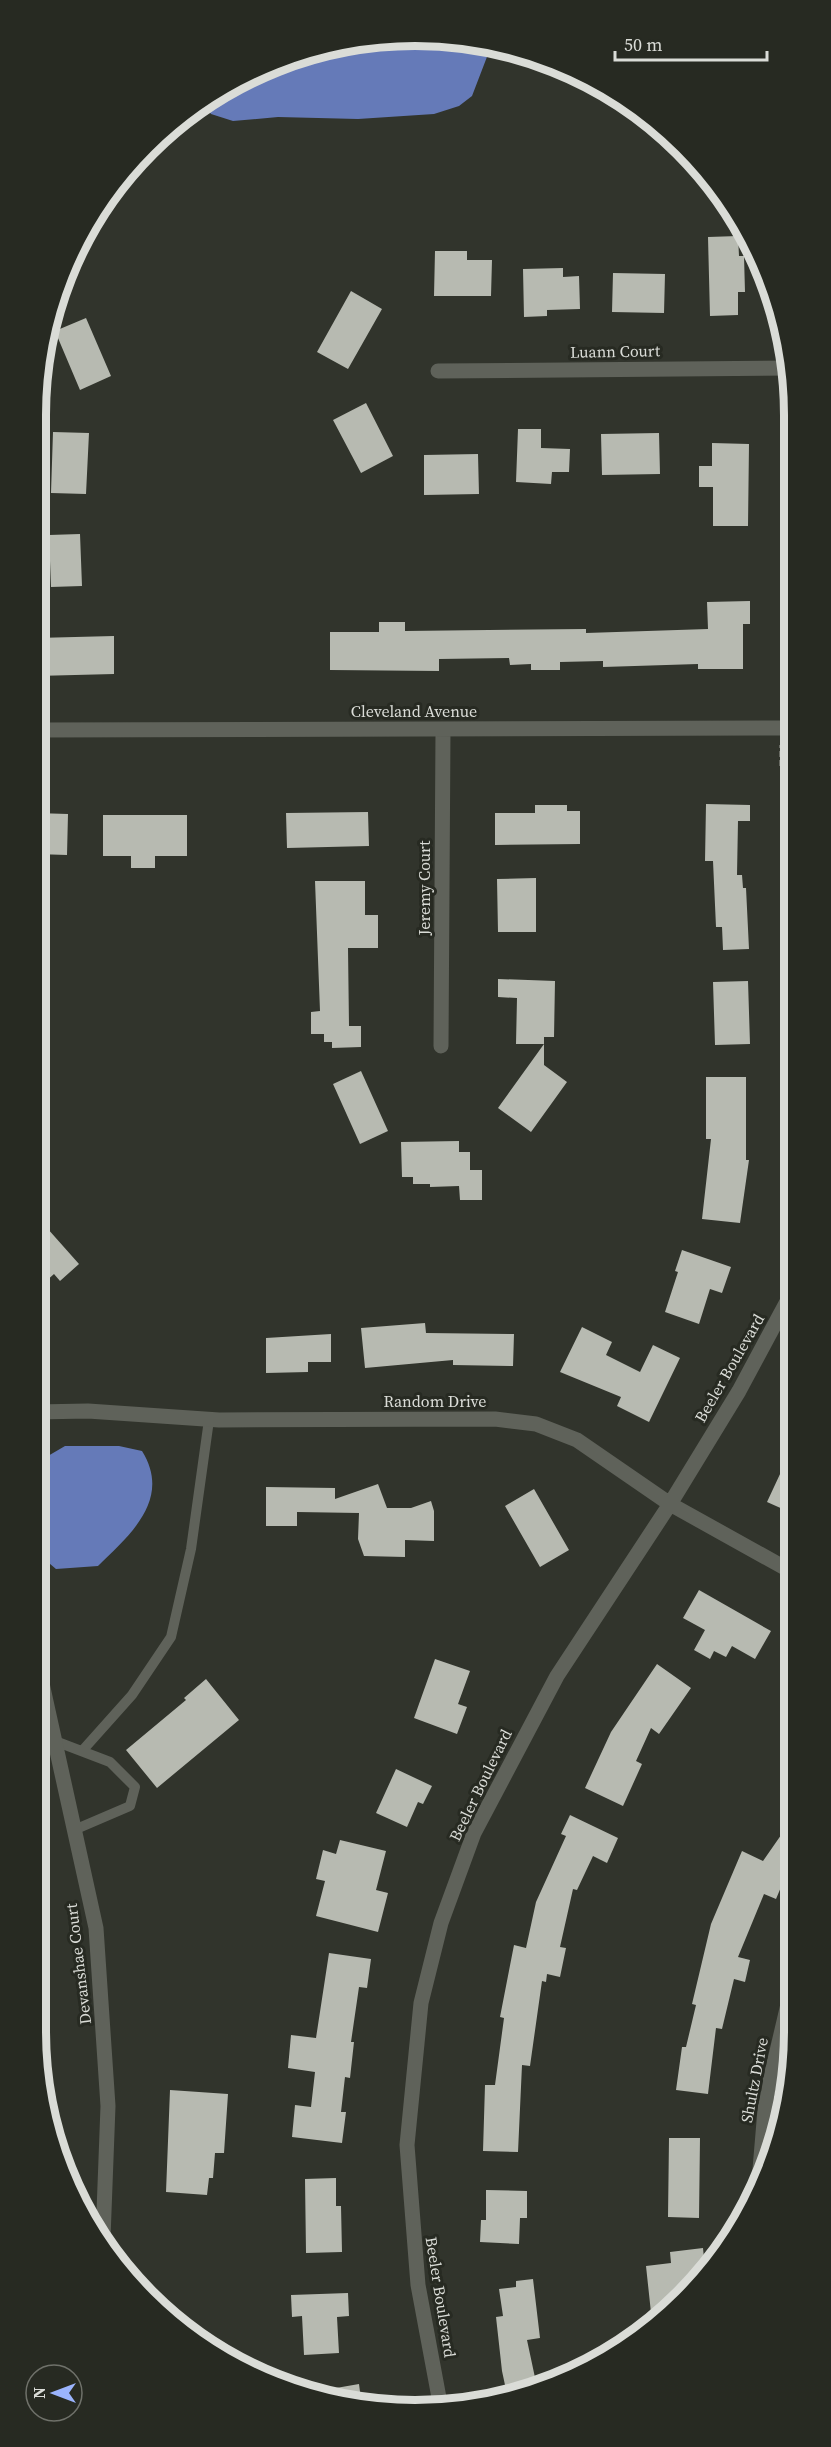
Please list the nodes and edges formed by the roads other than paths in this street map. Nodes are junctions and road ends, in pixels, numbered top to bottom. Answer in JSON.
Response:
{"nodes":[{"id":1,"x":781,"y":368,"type":"edge"},
{"id":2,"x":438,"y":371,"type":"dead end"},
{"id":3,"x":784,"y":728,"type":"edge"},
{"id":4,"x":443,"y":729,"type":"junction"},
{"id":5,"x":46,"y":730,"type":"edge"},
{"id":6,"x":441,"y":1046,"type":"dead end"},
{"id":7,"x":784,"y":1307,"type":"edge"},
{"id":8,"x":46,"y":1412,"type":"edge"},
{"id":9,"x":209,"y":1420,"type":"junction"},
{"id":10,"x":670,"y":1504,"type":"junction"},
{"id":11,"x":784,"y":1567,"type":"edge"},
{"id":12,"x":46,"y":1701,"type":"edge"},
{"id":13,"x":55,"y":1741,"type":"junction"},
{"id":14,"x":82,"y":1751,"type":"junction"},
{"id":15,"x":74,"y":1830,"type":"junction"},
{"id":16,"x":784,"y":2021,"type":"edge"},
{"id":17,"x":761,"y":2161,"type":"edge"},
{"id":18,"x":103,"y":2228,"type":"edge"},
{"id":19,"x":439,"y":2400,"type":"edge"}],
"edges":[{"from":1,"to":2,"type":"street","name":"Luann Court"},
{"from":3,"to":4,"type":"street","name":"Cleveland Avenue"},
{"from":4,"to":5,"type":"street","name":"Cleveland Avenue"},
{"from":4,"to":6,"type":"street","name":"Jeremy Court"},
{"from":7,"to":10,"type":"street","name":"Beeler Boulevard"},
{"from":8,"to":9,"type":"street","name":"Random Drive"},
{"from":9,"to":10,"type":"street","name":"Random Drive"},
{"from":9,"to":14,"type":"lane"},
{"from":10,"to":11,"type":"street","name":"Random Drive"},
{"from":10,"to":19,"type":"street","name":"Beeler Boulevard"},
{"from":12,"to":13,"type":"street","name":"Devanshae Court"},
{"from":13,"to":14,"type":"lane"},
{"from":13,"to":15,"type":"street","name":"Devanshae Court"},
{"from":14,"to":15,"type":"lane"},
{"from":15,"to":18,"type":"street","name":"Devanshae Court"},
{"from":16,"to":17,"type":"street","name":"Shultz Drive"}]}
